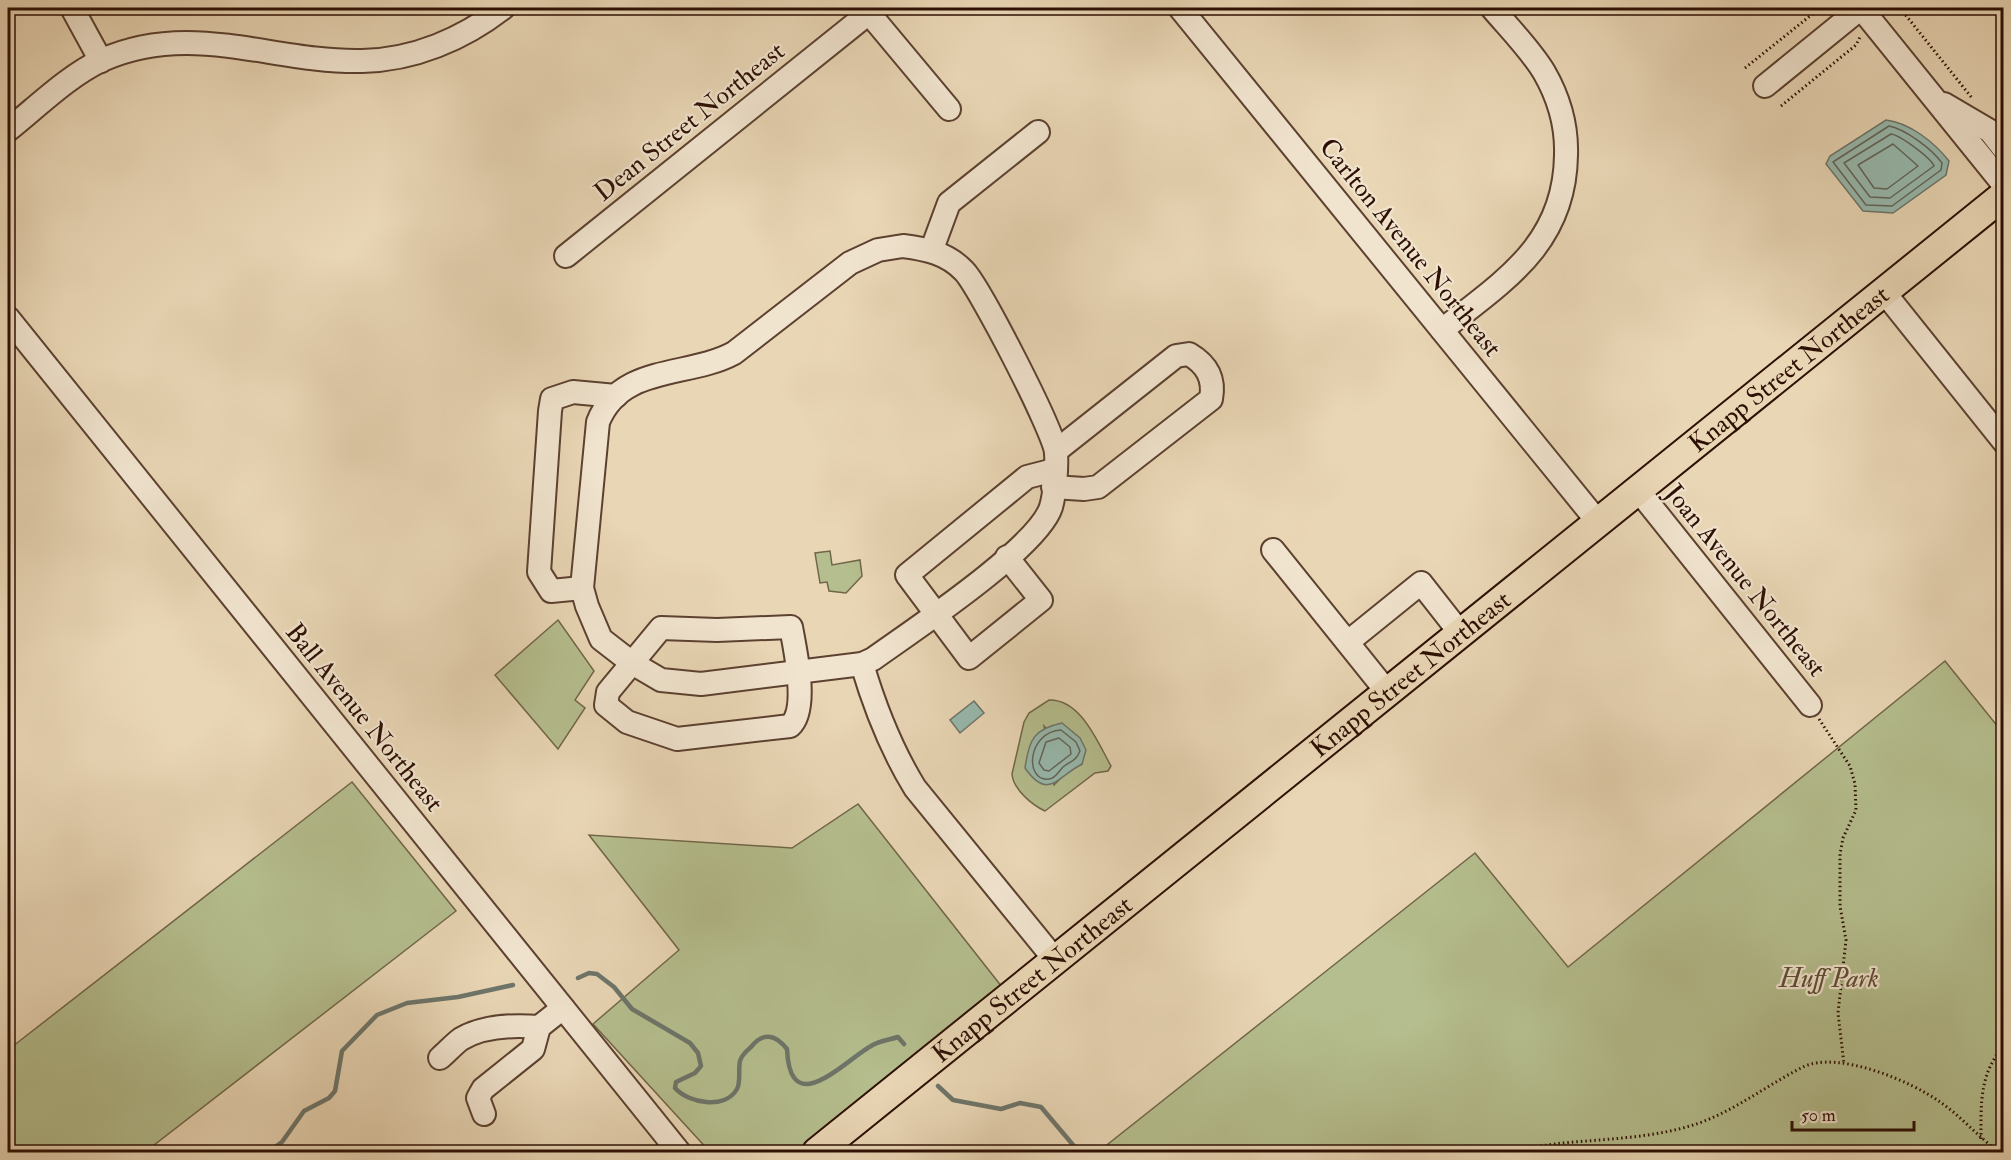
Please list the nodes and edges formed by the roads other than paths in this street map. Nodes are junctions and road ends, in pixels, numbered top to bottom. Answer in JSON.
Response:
{"nodes":[{"id":1,"x":72,"y":8,"type":"edge"},
{"id":2,"x":503,"y":8,"type":"edge"},
{"id":3,"x":1180,"y":8,"type":"edge"},
{"id":4,"x":1492,"y":8,"type":"edge"},
{"id":5,"x":872,"y":10,"type":"edge"},
{"id":6,"x":1864,"y":11,"type":"edge"},
{"id":7,"x":101,"y":61,"type":"junction"},
{"id":8,"x":1765,"y":86,"type":"dead end"},
{"id":9,"x":1935,"y":99,"type":"junction"},
{"id":10,"x":948,"y":109,"type":"dead end"},
{"id":11,"x":8,"y":130,"type":"edge"},
{"id":12,"x":1038,"y":132,"type":"dead end"},
{"id":13,"x":2004,"y":148,"type":"edge"},
{"id":14,"x":2004,"y":185,"type":"edge"},
{"id":15,"x":2004,"y":195,"type":"edge"},
{"id":16,"x":932,"y":249,"type":"junction"},
{"id":17,"x":566,"y":256,"type":"dead end"},
{"id":18,"x":1884,"y":292,"type":"junction"},
{"id":19,"x":8,"y":318,"type":"edge"},
{"id":20,"x":1442,"y":330,"type":"junction"},
{"id":21,"x":616,"y":396,"type":"junction"},
{"id":22,"x":2004,"y":442,"type":"edge"},
{"id":23,"x":1054,"y":469,"type":"junction"},
{"id":24,"x":1638,"y":489,"type":"junction"},
{"id":25,"x":1598,"y":522,"type":"junction"},
{"id":26,"x":1273,"y":550,"type":"dead end"},
{"id":27,"x":1007,"y":557,"type":"junction"},
{"id":28,"x":582,"y":588,"type":"junction"},
{"id":29,"x":935,"y":614,"type":"junction"},
{"id":30,"x":1461,"y":634,"type":"junction"},
{"id":31,"x":1348,"y":642,"type":"junction"},
{"id":32,"x":632,"y":663,"type":"junction"},
{"id":33,"x":862,"y":664,"type":"junction"},
{"id":34,"x":798,"y":672,"type":"junction"},
{"id":35,"x":1388,"y":693,"type":"junction"},
{"id":36,"x":1810,"y":705,"type":"road end"},
{"id":37,"x":1056,"y":961,"type":"junction"},
{"id":38,"x":563,"y":1008,"type":"junction"},
{"id":39,"x":539,"y":1027,"type":"junction"},
{"id":40,"x":440,"y":1058,"type":"dead end"},
{"id":41,"x":484,"y":1114,"type":"dead end"},
{"id":42,"x":679,"y":1152,"type":"edge"},
{"id":43,"x":817,"y":1152,"type":"edge"}],
"edges":[{"from":1,"to":7,"type":"street"},
{"from":2,"to":7,"type":"street"},
{"from":3,"to":20,"type":"street","name":"Carlton Avenue Northeast"},
{"from":4,"to":20,"type":"street"},
{"from":5,"to":10,"type":"street"},
{"from":5,"to":17,"type":"street","name":"Dean Street Northeast"},
{"from":6,"to":8,"type":"street"},
{"from":6,"to":9,"type":"street"},
{"from":7,"to":11,"type":"street"},
{"from":9,"to":13,"type":"street"},
{"from":9,"to":14,"type":"street"},
{"from":12,"to":16,"type":"street"},
{"from":15,"to":18,"type":"main road","name":"Knapp Street Northeast"},
{"from":16,"to":21,"type":"street"},
{"from":16,"to":23,"type":"street"},
{"from":18,"to":22,"type":"street"},
{"from":18,"to":24,"type":"main road","name":"Knapp Street Northeast"},
{"from":19,"to":38,"type":"street","name":"Ball Avenue Northeast"},
{"from":20,"to":25,"type":"street","name":"Carlton Avenue Northeast"},
{"from":21,"to":28,"type":"street"},
{"from":21,"to":28,"type":"street"},
{"from":23,"to":23,"type":"street"},
{"from":23,"to":27,"type":"street"},
{"from":23,"to":29,"type":"street"},
{"from":24,"to":25,"type":"main road","name":"Knapp Street Northeast"},
{"from":24,"to":36,"type":"street","name":"Joan Avenue Northeast"},
{"from":25,"to":30,"type":"main road","name":"Knapp Street Northeast"},
{"from":26,"to":31,"type":"street"},
{"from":27,"to":29,"type":"street"},
{"from":27,"to":29,"type":"street"},
{"from":28,"to":32,"type":"street"},
{"from":29,"to":33,"type":"street"},
{"from":30,"to":31,"type":"street"},
{"from":30,"to":35,"type":"main road","name":"Knapp Street Northeast"},
{"from":31,"to":35,"type":"street"},
{"from":32,"to":34,"type":"street"},
{"from":32,"to":34,"type":"street"},
{"from":32,"to":34,"type":"street"},
{"from":33,"to":34,"type":"street"},
{"from":33,"to":37,"type":"street"},
{"from":35,"to":37,"type":"main road","name":"Knapp Street Northeast"},
{"from":37,"to":43,"type":"main road","name":"Knapp Street Northeast"},
{"from":38,"to":39,"type":"street"},
{"from":38,"to":42,"type":"street","name":"Ball Avenue Northeast"},
{"from":39,"to":40,"type":"street"},
{"from":39,"to":41,"type":"street"}]}
